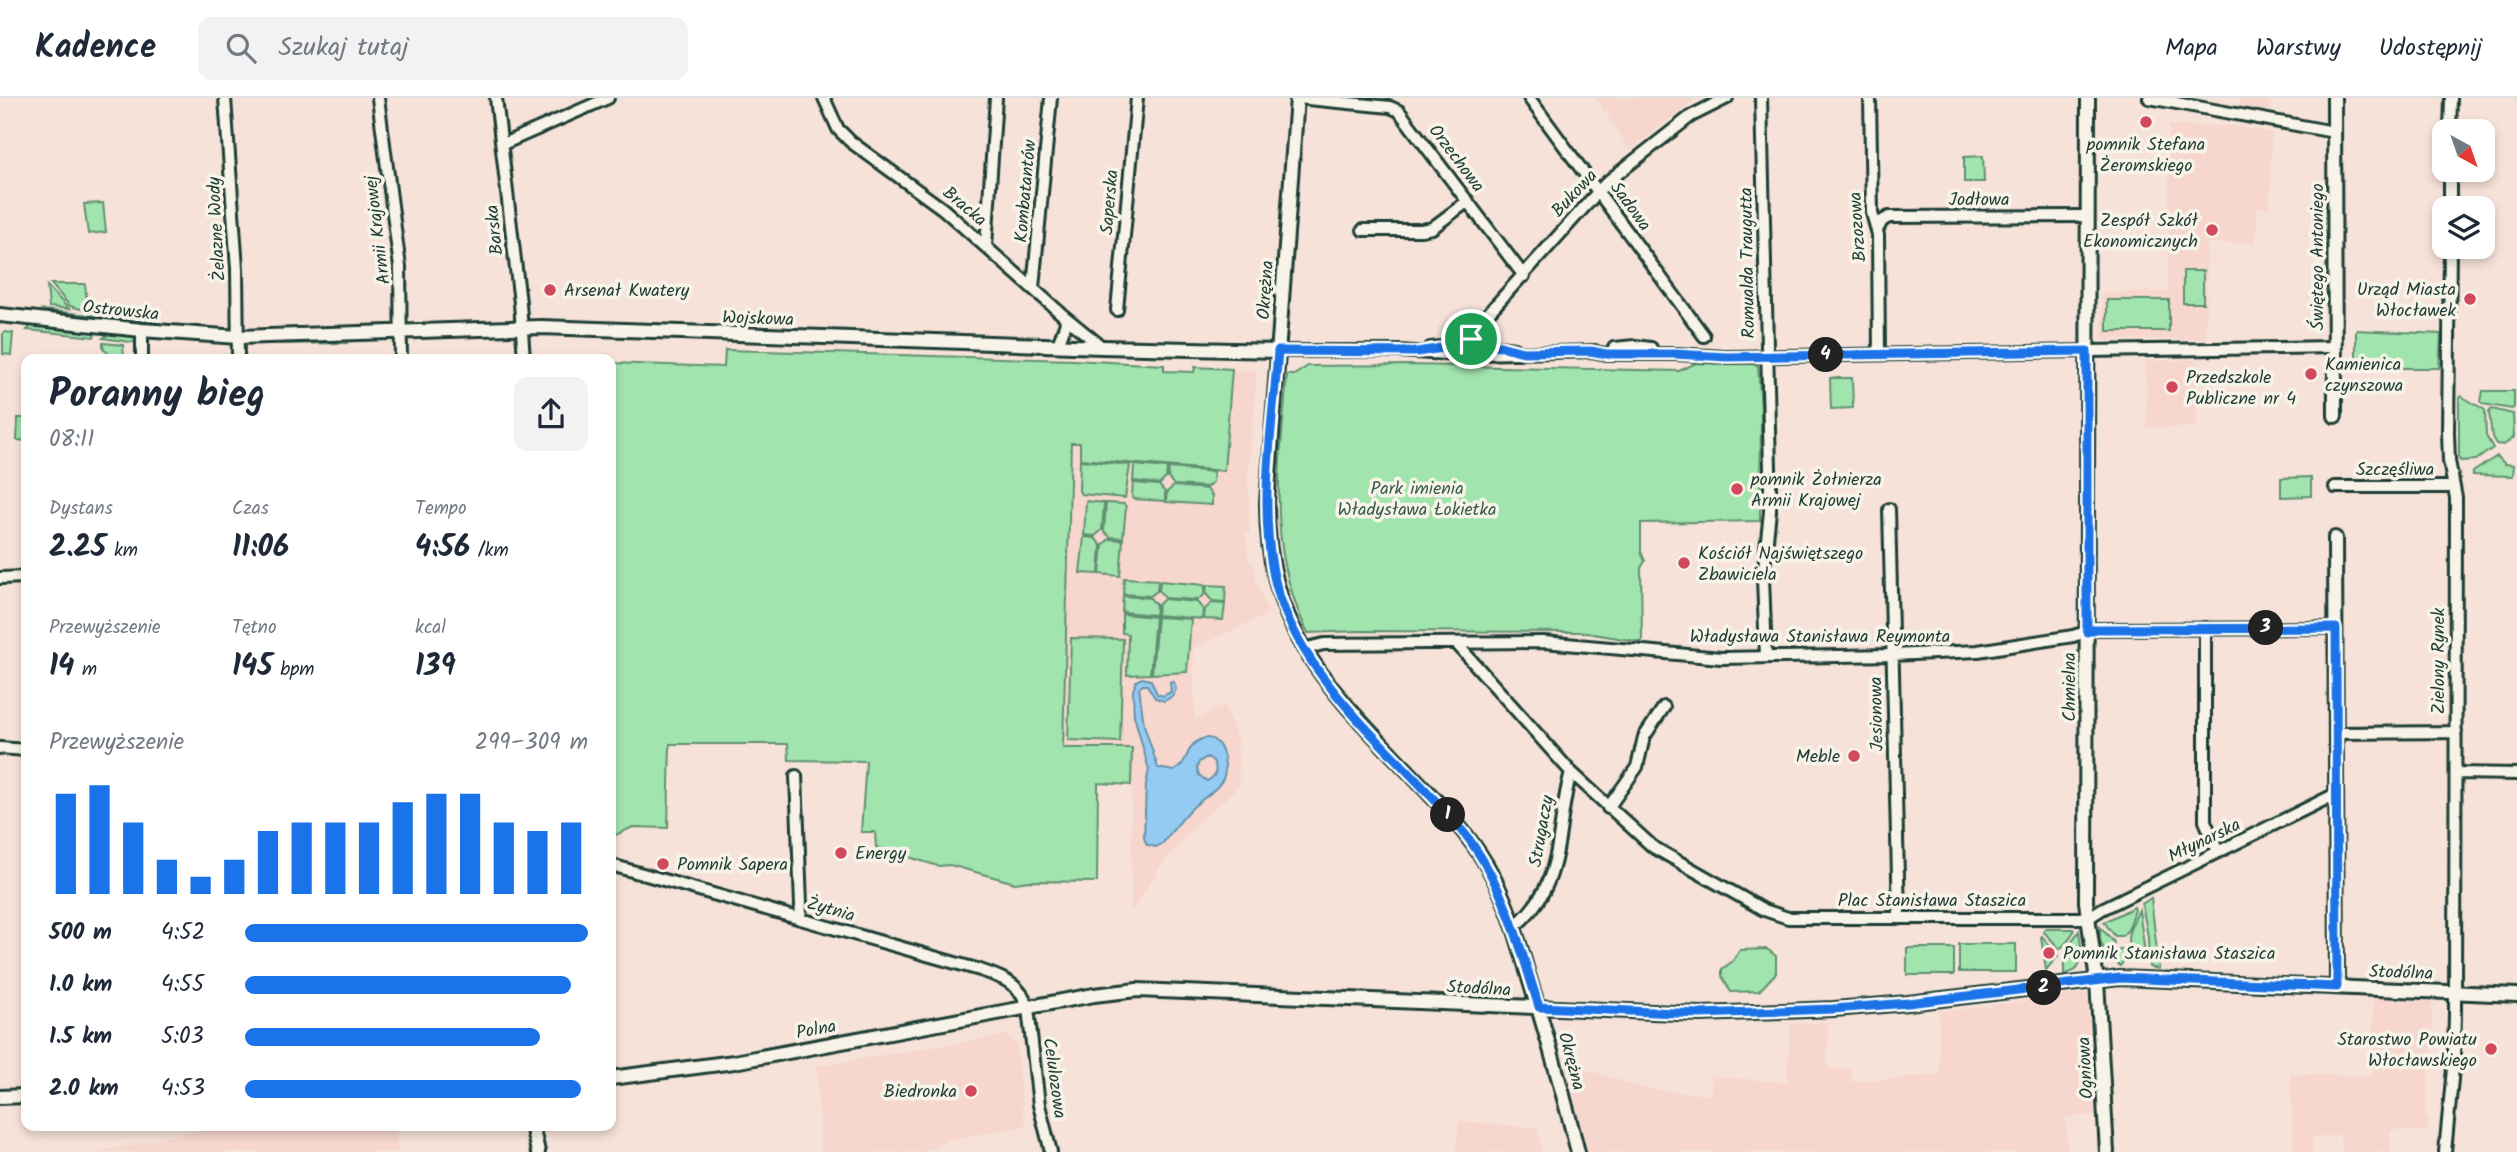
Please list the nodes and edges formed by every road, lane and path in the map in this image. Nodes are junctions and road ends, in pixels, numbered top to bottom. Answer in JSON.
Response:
{"nodes":[{"id":1,"x":225,"y":98,"type":"edge"},
{"id":2,"x":378,"y":98,"type":"edge"},
{"id":3,"x":496,"y":98,"type":"edge"},
{"id":4,"x":608,"y":98,"type":"edge"},
{"id":5,"x":824,"y":98,"type":"edge"},
{"id":6,"x":996,"y":98,"type":"edge"},
{"id":7,"x":1051,"y":98,"type":"edge"},
{"id":8,"x":1137,"y":98,"type":"edge"},
{"id":9,"x":1297,"y":98,"type":"edge"},
{"id":10,"x":1529,"y":98,"type":"edge"},
{"id":11,"x":1727,"y":98,"type":"edge"},
{"id":12,"x":1761,"y":98,"type":"edge"},
{"id":13,"x":1870,"y":98,"type":"edge"},
{"id":14,"x":2088,"y":98,"type":"edge"},
{"id":15,"x":2149,"y":98,"type":"edge"},
{"id":16,"x":2334,"y":98,"type":"edge"},
{"id":17,"x":2451,"y":98,"type":"edge"},
{"id":18,"x":2451,"y":119,"type":"edge"},
{"id":19,"x":2334,"y":132,"type":"junction"},
{"id":20,"x":503,"y":144,"type":"junction"},
{"id":21,"x":1598,"y":191,"type":"junction"},
{"id":22,"x":1468,"y":201,"type":"junction"},
{"id":23,"x":2088,"y":216,"type":"junction"},
{"id":24,"x":1363,"y":230,"type":"dead end"},
{"id":25,"x":1877,"y":230,"type":"junction"},
{"id":26,"x":986,"y":246,"type":"junction"},
{"id":27,"x":2450,"y":259,"type":"edge"},
{"id":28,"x":1524,"y":276,"type":"junction"},
{"id":29,"x":1034,"y":288,"type":"junction"},
{"id":30,"x":1117,"y":310,"type":"dead end"},
{"id":31,"x":0,"y":315,"type":"edge"},
{"id":32,"x":1065,"y":317,"type":"junction"},
{"id":33,"x":523,"y":327,"type":"junction"},
{"id":34,"x":142,"y":330,"type":"junction"},
{"id":35,"x":401,"y":332,"type":"junction"},
{"id":36,"x":1704,"y":336,"type":"dead end"},
{"id":37,"x":238,"y":337,"type":"junction"},
{"id":38,"x":1058,"y":345,"type":"junction"},
{"id":39,"x":1102,"y":347,"type":"junction"},
{"id":40,"x":1469,"y":347,"type":"junction"},
{"id":41,"x":2335,"y":347,"type":"junction"},
{"id":42,"x":1278,"y":351,"type":"junction"},
{"id":43,"x":2087,"y":351,"type":"junction"},
{"id":44,"x":142,"y":354,"type":"edge"},
{"id":45,"x":238,"y":354,"type":"edge"},
{"id":46,"x":401,"y":354,"type":"edge"},
{"id":47,"x":524,"y":354,"type":"edge"},
{"id":48,"x":1878,"y":354,"type":"junction"},
{"id":49,"x":1766,"y":356,"type":"junction"},
{"id":50,"x":2335,"y":416,"type":"dead end"},
{"id":51,"x":2454,"y":486,"type":"junction"},
{"id":52,"x":2335,"y":487,"type":"dead end"},
{"id":53,"x":1889,"y":509,"type":"dead end"},
{"id":54,"x":2335,"y":538,"type":"dead end"},
{"id":55,"x":21,"y":577,"type":"edge"},
{"id":56,"x":0,"y":578,"type":"edge"},
{"id":57,"x":2205,"y":628,"type":"junction"},
{"id":58,"x":2336,"y":628,"type":"junction"},
{"id":59,"x":2087,"y":632,"type":"junction"},
{"id":60,"x":1456,"y":643,"type":"junction"},
{"id":61,"x":1303,"y":649,"type":"junction"},
{"id":62,"x":1892,"y":655,"type":"junction"},
{"id":63,"x":1766,"y":657,"type":"junction"},
{"id":64,"x":1664,"y":707,"type":"dead end"},
{"id":65,"x":2456,"y":732,"type":"junction"},
{"id":66,"x":2336,"y":733,"type":"junction"},
{"id":67,"x":0,"y":748,"type":"edge"},
{"id":68,"x":21,"y":750,"type":"edge"},
{"id":69,"x":1571,"y":772,"type":"junction"},
{"id":70,"x":2456,"y":774,"type":"junction"},
{"id":71,"x":2517,"y":774,"type":"edge"},
{"id":72,"x":796,"y":776,"type":"dead end"},
{"id":73,"x":2336,"y":794,"type":"junction"},
{"id":74,"x":1608,"y":808,"type":"junction"},
{"id":75,"x":2218,"y":852,"type":"junction"},
{"id":76,"x":616,"y":866,"type":"edge"},
{"id":77,"x":1899,"y":918,"type":"junction"},
{"id":78,"x":2088,"y":918,"type":"junction"},
{"id":79,"x":800,"y":919,"type":"junction"},
{"id":80,"x":1514,"y":927,"type":"junction"},
{"id":81,"x":2097,"y":981,"type":"junction"},
{"id":82,"x":2337,"y":987,"type":"junction"},
{"id":83,"x":2454,"y":992,"type":"junction"},
{"id":84,"x":2517,"y":995,"type":"edge"},
{"id":85,"x":1027,"y":1007,"type":"junction"},
{"id":86,"x":1539,"y":1007,"type":"junction"},
{"id":87,"x":616,"y":1077,"type":"edge"},
{"id":88,"x":21,"y":1096,"type":"edge"},
{"id":89,"x":0,"y":1097,"type":"edge"},
{"id":90,"x":533,"y":1131,"type":"edge"},
{"id":91,"x":538,"y":1152,"type":"edge"},
{"id":92,"x":1051,"y":1152,"type":"edge"},
{"id":93,"x":1578,"y":1152,"type":"edge"},
{"id":94,"x":2107,"y":1152,"type":"edge"},
{"id":95,"x":2445,"y":1152,"type":"edge"}],
"edges":[{"from":1,"to":37,"type":"street","name":"Żelazne Wody"},
{"from":2,"to":35,"type":"street","name":"Armii Krajowej"},
{"from":3,"to":20,"type":"street","name":"Barska"},
{"from":4,"to":20,"type":"street"},
{"from":5,"to":26,"type":"street","name":"Bracka"},
{"from":6,"to":26,"type":"street"},
{"from":7,"to":29,"type":"street","name":"Kombatantów"},
{"from":8,"to":30,"type":"street","name":"Saperska"},
{"from":9,"to":22,"type":"street","name":"Orzechowa"},
{"from":9,"to":42,"type":"street","name":"Okrężna"},
{"from":10,"to":21,"type":"street","name":"Sadowa"},
{"from":11,"to":21,"type":"street","name":"Bukowa"},
{"from":12,"to":49,"type":"street","name":"Romualda Traugutta"},
{"from":13,"to":25,"type":"street","name":"Brzozowa"},
{"from":14,"to":23,"type":"street","name":"Chmielna"},
{"from":15,"to":19,"type":"street"},
{"from":16,"to":19,"type":"street","name":"Świętego Antoniego"},
{"from":17,"to":18,"type":"street"},
{"from":19,"to":41,"type":"street","name":"Świętego Antoniego"},
{"from":20,"to":33,"type":"street","name":"Barska"},
{"from":21,"to":28,"type":"street","name":"Bukowa"},
{"from":21,"to":36,"type":"street","name":"Sadowa"},
{"from":22,"to":24,"type":"street"},
{"from":22,"to":28,"type":"street","name":"Orzechowa"},
{"from":23,"to":25,"type":"street","name":"Jodłowa"},
{"from":23,"to":43,"type":"street","name":"Chmielna"},
{"from":25,"to":48,"type":"street","name":"Brzozowa"},
{"from":26,"to":29,"type":"street","name":"Bracka"},
{"from":27,"to":51,"type":"street","name":"Zielony Rynek"},
{"from":28,"to":40,"type":"street","name":"Bukowa"},
{"from":29,"to":32,"type":"street","name":"Bracka"},
{"from":31,"to":34,"type":"street","name":"Ostrowska"},
{"from":32,"to":38,"type":"street"},
{"from":32,"to":39,"type":"street","name":"Bracka"},
{"from":33,"to":35,"type":"street","name":"Wojskowa"},
{"from":33,"to":38,"type":"street","name":"Wojskowa"},
{"from":33,"to":47,"type":"street","name":"Barska"},
{"from":34,"to":37,"type":"street","name":"Ostrowska"},
{"from":34,"to":44,"type":"street"},
{"from":35,"to":37,"type":"street","name":"Wojskowa"},
{"from":35,"to":46,"type":"street","name":"Armii Krajowej"},
{"from":37,"to":45,"type":"street","name":"Żelazne Wody"},
{"from":38,"to":39,"type":"street","name":"Wojskowa"},
{"from":39,"to":42,"type":"street","name":"Wojskowa"},
{"from":40,"to":42,"type":"street"},
{"from":40,"to":49,"type":"street"},
{"from":41,"to":43,"type":"street"},
{"from":41,"to":50,"type":"street","name":"Świętego Antoniego"},
{"from":42,"to":61,"type":"street","name":"Okrężna"},
{"from":43,"to":48,"type":"street"},
{"from":43,"to":59,"type":"street","name":"Chmielna"},
{"from":48,"to":49,"type":"street"},
{"from":49,"to":63,"type":"street","name":"Romualda Traugutta"},
{"from":51,"to":52,"type":"street","name":"Szczęśliwa"},
{"from":51,"to":65,"type":"street","name":"Zielony Rynek"},
{"from":53,"to":62,"type":"street","name":"Jesionowa"},
{"from":54,"to":58,"type":"street"},
{"from":55,"to":56,"type":"street"},
{"from":57,"to":58,"type":"street","name":"Władysława Stanisława Reymonta"},
{"from":57,"to":59,"type":"street","name":"Władysława Stanisława Reymonta"},
{"from":57,"to":75,"type":"street"},
{"from":58,"to":66,"type":"street"},
{"from":59,"to":62,"type":"street","name":"Władysława Stanisława Reymonta"},
{"from":59,"to":78,"type":"street","name":"Chmielna"},
{"from":60,"to":61,"type":"street","name":"Władysława Stanisława Reymonta"},
{"from":60,"to":63,"type":"street","name":"Władysława Stanisława Reymonta"},
{"from":60,"to":69,"type":"street"},
{"from":61,"to":80,"type":"street","name":"Okrężna"},
{"from":62,"to":63,"type":"street","name":"Władysława Stanisława Reymonta"},
{"from":62,"to":77,"type":"street","name":"Jesionowa"},
{"from":64,"to":74,"type":"street"},
{"from":65,"to":66,"type":"street"},
{"from":65,"to":70,"type":"street","name":"Zielony Rynek"},
{"from":66,"to":73,"type":"street"},
{"from":67,"to":68,"type":"street"},
{"from":69,"to":74,"type":"street"},
{"from":69,"to":80,"type":"street","name":"Strugaczy"},
{"from":70,"to":71,"type":"street"},
{"from":70,"to":83,"type":"street","name":"Zielony Rynek"},
{"from":72,"to":79,"type":"street"},
{"from":73,"to":75,"type":"street","name":"Młynarska"},
{"from":73,"to":82,"type":"street"},
{"from":74,"to":77,"type":"street","name":"Plac Stanisława Staszica"},
{"from":75,"to":78,"type":"street","name":"Młynarska"},
{"from":76,"to":79,"type":"street","name":"Żytnia"},
{"from":77,"to":78,"type":"street","name":"Plac Stanisława Staszica"},
{"from":78,"to":81,"type":"street","name":"Chmielna"},
{"from":79,"to":85,"type":"street","name":"Żytnia"},
{"from":80,"to":86,"type":"street","name":"Okrężna"},
{"from":81,"to":82,"type":"street","name":"Stodólna"},
{"from":81,"to":86,"type":"street","name":"Stodólna"},
{"from":81,"to":94,"type":"street","name":"Ogniowa"},
{"from":82,"to":83,"type":"street","name":"Stodólna"},
{"from":83,"to":84,"type":"street","name":"Stodólna"},
{"from":83,"to":95,"type":"street","name":"Zielony Rynek"},
{"from":85,"to":86,"type":"street","name":"Stodólna"},
{"from":85,"to":87,"type":"street","name":"Polna"},
{"from":85,"to":92,"type":"street","name":"Celulozowa"},
{"from":86,"to":93,"type":"street","name":"Okrężna"},
{"from":88,"to":89,"type":"street"},
{"from":90,"to":91,"type":"street"}]}
